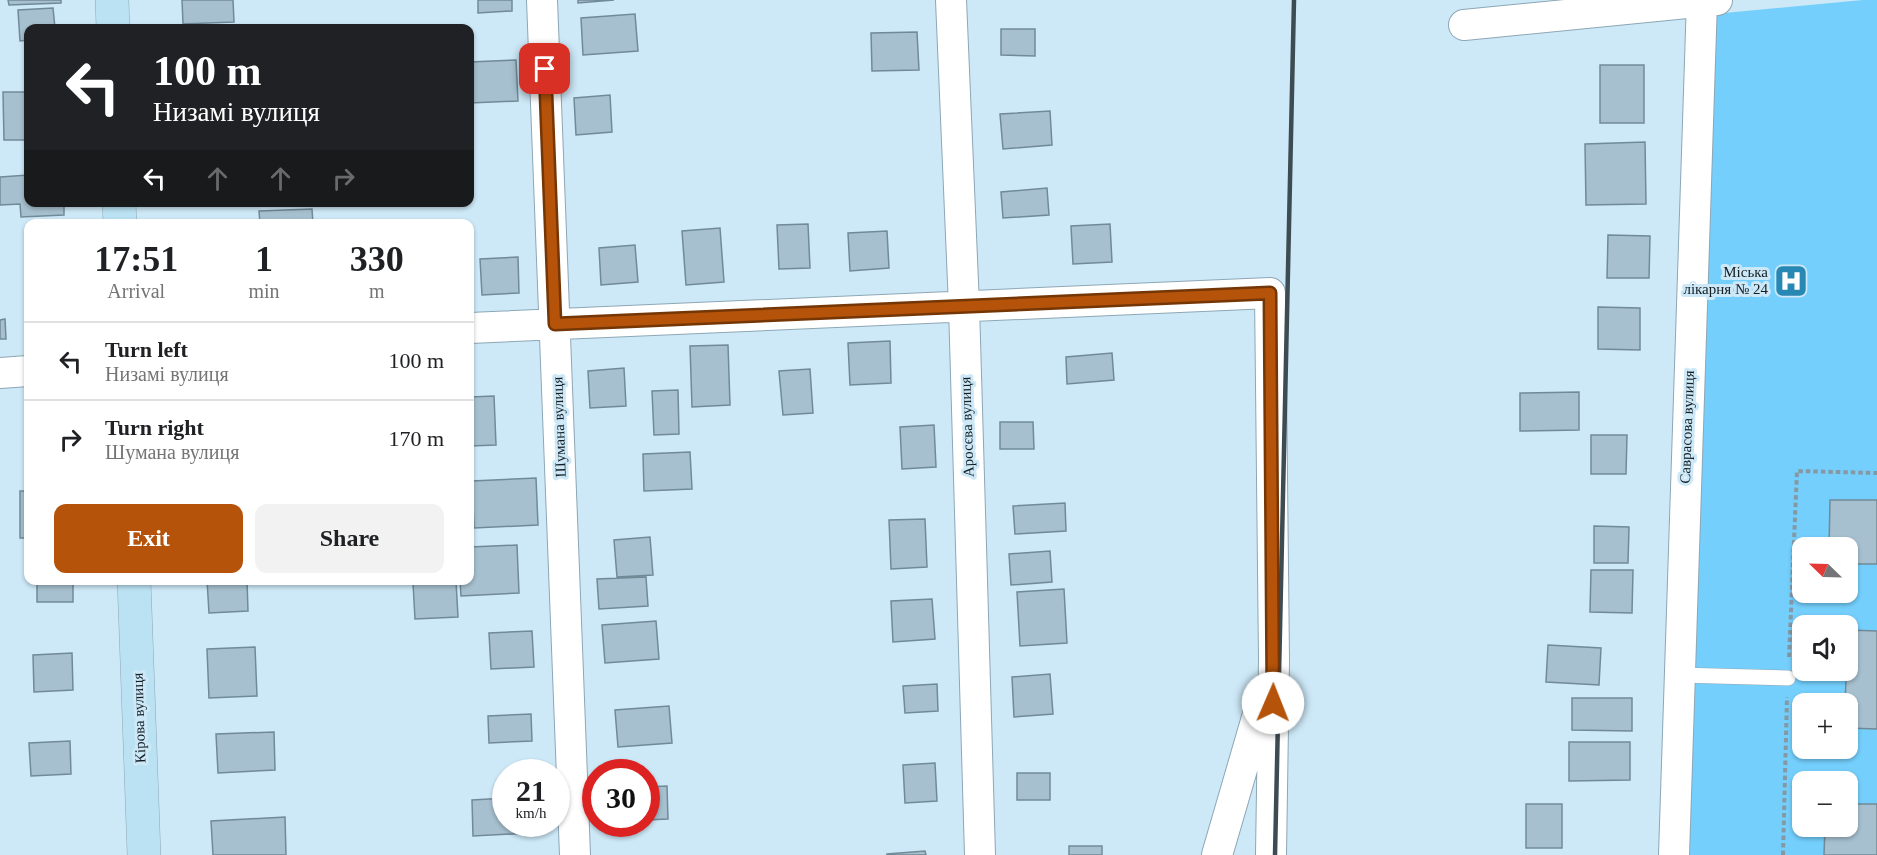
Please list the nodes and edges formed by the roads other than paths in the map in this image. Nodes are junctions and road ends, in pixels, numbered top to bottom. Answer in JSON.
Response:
{"nodes":[{"id":1,"x":112,"y":0,"type":"edge"},
{"id":2,"x":542,"y":0,"type":"edge"},
{"id":3,"x":951,"y":0,"type":"edge"},
{"id":4,"x":1707,"y":1,"type":"edge"},
{"id":5,"x":113,"y":24,"type":"edge"},
{"id":6,"x":1464,"y":25,"type":"dead end"},
{"id":7,"x":964,"y":306,"type":"junction"},
{"id":8,"x":555,"y":324,"type":"junction"},
{"id":9,"x":474,"y":328,"type":"edge"},
{"id":10,"x":24,"y":371,"type":"edge"},
{"id":11,"x":0,"y":373,"type":"edge"},
{"id":12,"x":134,"y":585,"type":"edge"},
{"id":13,"x":1274,"y":660,"type":"junction"},
{"id":14,"x":1679,"y":675,"type":"junction"},
{"id":15,"x":1788,"y":678,"type":"road end"},
{"id":16,"x":144,"y":855,"type":"edge"},
{"id":17,"x":575,"y":855,"type":"edge"},
{"id":18,"x":980,"y":855,"type":"edge"},
{"id":19,"x":1217,"y":855,"type":"edge"},
{"id":20,"x":1271,"y":855,"type":"edge"},
{"id":21,"x":1674,"y":855,"type":"edge"}],
"edges":[{"from":1,"to":5,"type":"main road"},
{"from":2,"to":8,"type":"street","name":"Шумана вулиця"},
{"from":3,"to":7,"type":"street","name":"Аросєва вулиця"},
{"from":4,"to":6,"type":"street"},
{"from":4,"to":14,"type":"street","name":"Саврасова вулиця"},
{"from":7,"to":8,"type":"street"},
{"from":7,"to":13,"type":"street"},
{"from":7,"to":18,"type":"street","name":"Аросєва вулиця"},
{"from":8,"to":9,"type":"street"},
{"from":8,"to":17,"type":"street","name":"Шумана вулиця"},
{"from":10,"to":11,"type":"street"},
{"from":12,"to":16,"type":"main road","name":"Кірова вулиця"},
{"from":13,"to":19,"type":"street"},
{"from":13,"to":20,"type":"street"},
{"from":14,"to":15,"type":"lane"},
{"from":14,"to":21,"type":"street","name":"Саврасова вулиця"}]}
